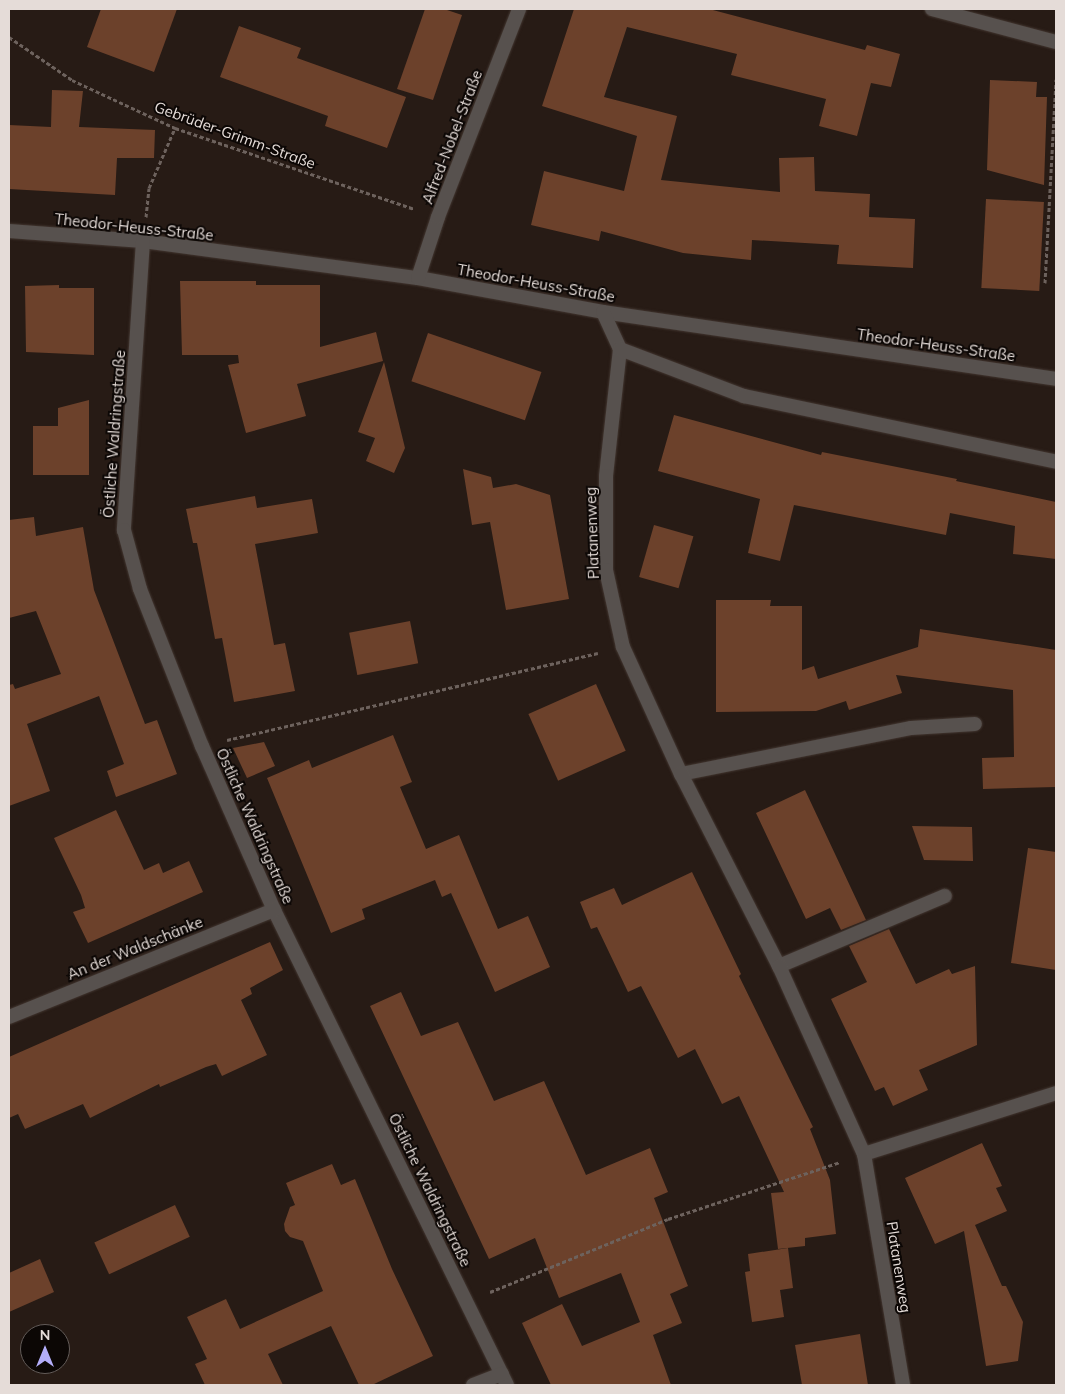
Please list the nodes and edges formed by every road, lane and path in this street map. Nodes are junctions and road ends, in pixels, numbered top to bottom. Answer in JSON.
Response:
{"nodes":[{"id":1,"x":519,"y":9,"type":"edge"},
{"id":2,"x":932,"y":9,"type":"edge"},
{"id":3,"x":9,"y":37,"type":"edge"},
{"id":4,"x":1056,"y":42,"type":"edge"},
{"id":5,"x":1056,"y":79,"type":"edge"},
{"id":6,"x":175,"y":128,"type":"junction"},
{"id":7,"x":438,"y":217,"type":"junction"},
{"id":8,"x":9,"y":231,"type":"edge"},
{"id":9,"x":144,"y":241,"type":"junction"},
{"id":10,"x":418,"y":278,"type":"junction"},
{"id":11,"x":1045,"y":283,"type":"dead end"},
{"id":12,"x":602,"y":312,"type":"junction"},
{"id":13,"x":620,"y":349,"type":"junction"},
{"id":14,"x":1056,"y":379,"type":"edge"},
{"id":15,"x":1056,"y":462,"type":"edge"},
{"id":16,"x":623,"y":647,"type":"junction"},
{"id":17,"x":975,"y":724,"type":"dead end"},
{"id":18,"x":202,"y":746,"type":"junction"},
{"id":19,"x":681,"y":774,"type":"junction"},
{"id":20,"x":944,"y":896,"type":"dead end"},
{"id":21,"x":274,"y":910,"type":"junction"},
{"id":22,"x":779,"y":966,"type":"junction"},
{"id":23,"x":9,"y":1017,"type":"edge"},
{"id":24,"x":1056,"y":1093,"type":"edge"},
{"id":25,"x":864,"y":1154,"type":"junction"},
{"id":26,"x":467,"y":1302,"type":"junction"},
{"id":27,"x":505,"y":1380,"type":"edge"},
{"id":28,"x":473,"y":1385,"type":"edge"},
{"id":29,"x":903,"y":1385,"type":"edge"}],
"edges":[{"from":1,"to":7,"type":"street","name":"Alfred-Nobel-Straße"},
{"from":2,"to":4,"type":"street"},
{"from":3,"to":6,"type":"path","name":"Gebrüder-Grimm-Straße"},
{"from":5,"to":11,"type":"path"},
{"from":6,"to":7,"type":"path","name":"Gebrüder-Grimm-Straße"},
{"from":6,"to":9,"type":"path"},
{"from":7,"to":10,"type":"street","name":"Alfred-Nobel-Straße"},
{"from":8,"to":9,"type":"street","name":"Theodor-Heuss-Straße"},
{"from":9,"to":10,"type":"street","name":"Theodor-Heuss-Straße"},
{"from":9,"to":18,"type":"street","name":"Östliche Waldringstraße"},
{"from":10,"to":12,"type":"street","name":"Theodor-Heuss-Straße"},
{"from":12,"to":13,"type":"street"},
{"from":12,"to":14,"type":"street","name":"Theodor-Heuss-Straße"},
{"from":13,"to":15,"type":"street"},
{"from":13,"to":16,"type":"street","name":"Platanenweg"},
{"from":16,"to":18,"type":"path"},
{"from":16,"to":19,"type":"street","name":"Platanenweg"},
{"from":17,"to":19,"type":"street"},
{"from":18,"to":21,"type":"street","name":"Östliche Waldringstraße"},
{"from":19,"to":22,"type":"street","name":"Platanenweg"},
{"from":20,"to":22,"type":"street"},
{"from":21,"to":23,"type":"street","name":"An der Waldschänke"},
{"from":21,"to":26,"type":"street","name":"Östliche Waldringstraße"},
{"from":22,"to":25,"type":"street","name":"Platanenweg"},
{"from":24,"to":25,"type":"street"},
{"from":25,"to":26,"type":"path"},
{"from":25,"to":29,"type":"street","name":"Platanenweg"},
{"from":26,"to":27,"type":"street","name":"Östliche Waldringstraße"},
{"from":27,"to":28,"type":"street"}]}
